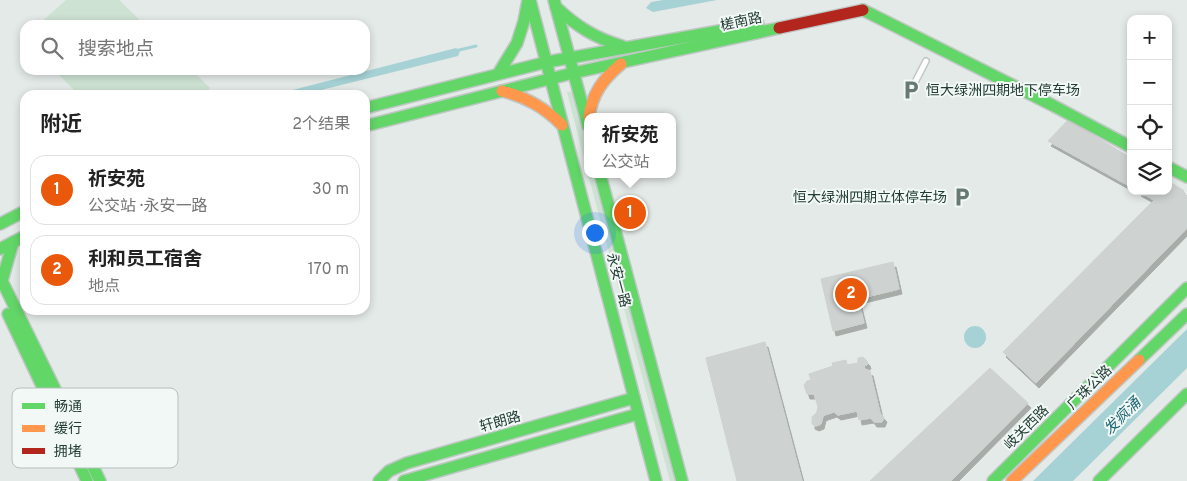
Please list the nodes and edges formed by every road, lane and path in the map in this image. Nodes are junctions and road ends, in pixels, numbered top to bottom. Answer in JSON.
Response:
{"nodes":[{"id":1,"x":529,"y":0,"type":"edge"},
{"id":2,"x":555,"y":3,"type":"edge"},
{"id":3,"x":864,"y":3,"type":"edge"},
{"id":4,"x":625,"y":47,"type":"junction"},
{"id":5,"x":569,"y":58,"type":"junction"},
{"id":6,"x":926,"y":61,"type":"dead end"},
{"id":7,"x":547,"y":62,"type":"junction"},
{"id":8,"x":624,"y":62,"type":"junction"},
{"id":9,"x":573,"y":73,"type":"junction"},
{"id":10,"x":498,"y":74,"type":"junction"},
{"id":11,"x":551,"y":78,"type":"junction"},
{"id":12,"x":911,"y":90,"type":"dead end"},
{"id":13,"x":501,"y":91,"type":"junction"},
{"id":14,"x":370,"y":107,"type":"edge"},
{"id":15,"x":584,"y":113,"type":"edge"},
{"id":16,"x":590,"y":113,"type":"edge"},
{"id":17,"x":370,"y":125,"type":"edge"},
{"id":18,"x":564,"y":127,"type":"junction"},
{"id":19,"x":1127,"y":145,"type":"edge"},
{"id":20,"x":1172,"y":169,"type":"edge"},
{"id":21,"x":1187,"y":177,"type":"edge"},
{"id":22,"x":601,"y":178,"type":"edge"},
{"id":23,"x":20,"y":212,"type":"edge"},
{"id":24,"x":6,"y":216,"type":"edge"},
{"id":25,"x":0,"y":224,"type":"edge"},
{"id":26,"x":20,"y":238,"type":"edge"},
{"id":27,"x":13,"y":242,"type":"junction"},
{"id":28,"x":0,"y":249,"type":"edge"},
{"id":29,"x":1187,"y":288,"type":"edge"},
{"id":30,"x":0,"y":298,"type":"edge"},
{"id":31,"x":1187,"y":314,"type":"edge"},
{"id":32,"x":43,"y":388,"type":"edge"},
{"id":33,"x":54,"y":388,"type":"edge"},
{"id":34,"x":1187,"y":394,"type":"edge"},
{"id":35,"x":634,"y":398,"type":"junction"},
{"id":36,"x":638,"y":414,"type":"junction"},
{"id":37,"x":81,"y":468,"type":"edge"},
{"id":38,"x":94,"y":468,"type":"edge"},
{"id":39,"x":87,"y":481,"type":"edge"},
{"id":40,"x":100,"y":481,"type":"edge"},
{"id":41,"x":379,"y":481,"type":"edge"},
{"id":42,"x":404,"y":481,"type":"edge"},
{"id":43,"x":656,"y":481,"type":"edge"},
{"id":44,"x":682,"y":481,"type":"edge"},
{"id":45,"x":993,"y":481,"type":"edge"},
{"id":46,"x":1012,"y":481,"type":"edge"},
{"id":47,"x":1099,"y":481,"type":"edge"}],
"edges":[{"from":1,"to":7,"type":"main road","name":"永安一路"},
{"from":1,"to":10,"type":"main road"},
{"from":2,"to":4,"type":"main road"},
{"from":2,"to":5,"type":"main road"},
{"from":3,"to":4,"type":"main road","name":"槎南路"},
{"from":3,"to":8,"type":"main road","name":"槎南路"},
{"from":3,"to":19,"type":"main road"},
{"from":4,"to":5,"type":"main road","name":"槎南路"},
{"from":5,"to":7,"type":"main road","name":"槎南路"},
{"from":5,"to":9,"type":"main road"},
{"from":6,"to":12,"type":"lane"},
{"from":7,"to":10,"type":"main road","name":"槎南路"},
{"from":7,"to":11,"type":"main road","name":"永安一路"},
{"from":8,"to":9,"type":"main road","name":"槎南路"},
{"from":8,"to":16,"type":"main road"},
{"from":9,"to":11,"type":"main road","name":"槎南路"},
{"from":9,"to":15,"type":"main road"},
{"from":10,"to":14,"type":"main road","name":"槎南路"},
{"from":11,"to":13,"type":"main road","name":"槎南路"},
{"from":11,"to":18,"type":"main road","name":"永安一路"},
{"from":13,"to":17,"type":"main road","name":"槎南路"},
{"from":13,"to":18,"type":"main road"},
{"from":18,"to":35,"type":"main road","name":"永安一路"},
{"from":20,"to":21,"type":"main road"},
{"from":22,"to":44,"type":"main road","name":"永安一路"},
{"from":23,"to":24,"type":"main road"},
{"from":24,"to":25,"type":"main road"},
{"from":26,"to":27,"type":"main road"},
{"from":27,"to":28,"type":"main road"},
{"from":27,"to":33,"type":"main road"},
{"from":29,"to":45,"type":"main road","name":"岐关西路"},
{"from":30,"to":32,"type":"main road"},
{"from":31,"to":46,"type":"main road","name":"广珠公路"},
{"from":34,"to":47,"type":"main road"},
{"from":35,"to":36,"type":"main road","name":"永安一路"},
{"from":35,"to":41,"type":"main road","name":"轩朗路"},
{"from":36,"to":42,"type":"main road"},
{"from":36,"to":43,"type":"main road","name":"永安一路"},
{"from":37,"to":39,"type":"main road"},
{"from":38,"to":40,"type":"main road"}]}
